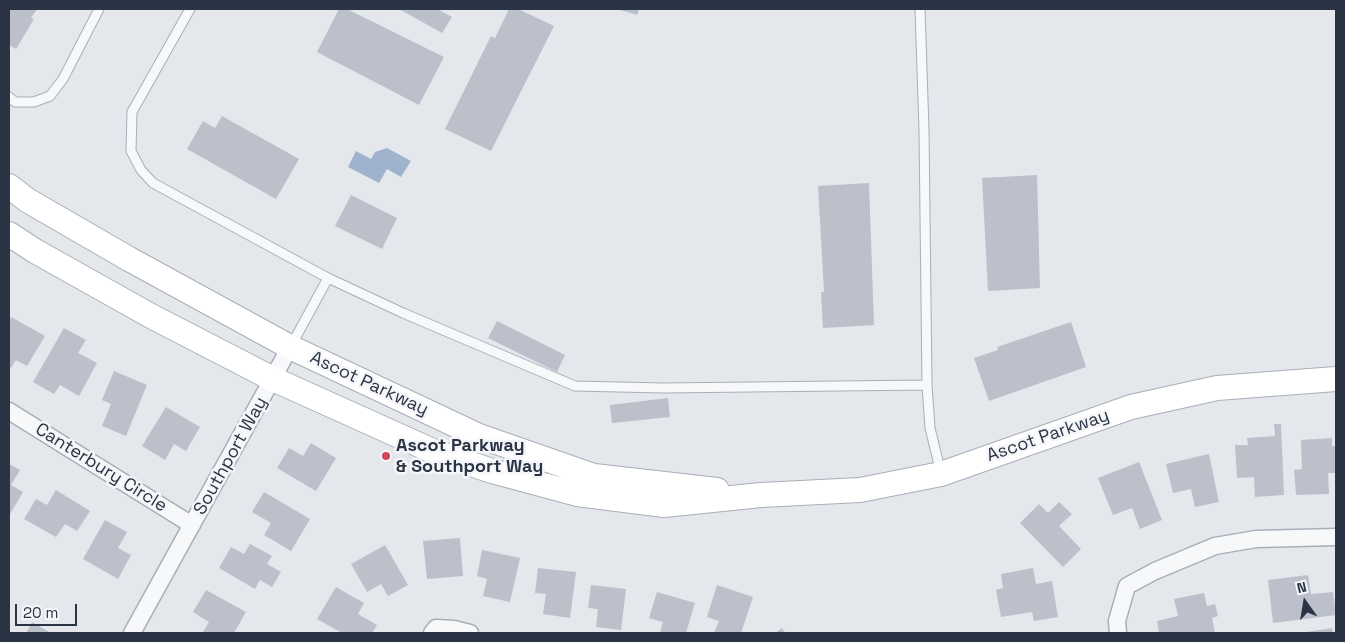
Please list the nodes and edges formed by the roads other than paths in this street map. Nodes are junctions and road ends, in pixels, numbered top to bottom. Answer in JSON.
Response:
{"nodes":[{"id":1,"x":99,"y":9,"type":"edge"},
{"id":2,"x":190,"y":9,"type":"edge"},
{"id":3,"x":920,"y":9,"type":"edge"},
{"id":4,"x":9,"y":97,"type":"edge"},
{"id":5,"x":9,"y":186,"type":"edge"},
{"id":6,"x":9,"y":234,"type":"edge"},
{"id":7,"x":328,"y":278,"type":"junction"},
{"id":8,"x":290,"y":347,"type":"junction"},
{"id":9,"x":273,"y":379,"type":"junction"},
{"id":10,"x":1336,"y":379,"type":"edge"},
{"id":11,"x":927,"y":385,"type":"junction"},
{"id":12,"x":9,"y":411,"type":"edge"},
{"id":13,"x":941,"y":474,"type":"junction"},
{"id":14,"x":761,"y":495,"type":"junction"},
{"id":15,"x":192,"y":526,"type":"junction"},
{"id":16,"x":1336,"y":537,"type":"edge"},
{"id":17,"x":132,"y":633,"type":"edge"},
{"id":18,"x":432,"y":633,"type":"edge"},
{"id":19,"x":470,"y":633,"type":"edge"},
{"id":20,"x":1118,"y":633,"type":"edge"}],
"edges":[{"from":1,"to":4,"type":"lane"},
{"from":2,"to":7,"type":"lane"},
{"from":3,"to":11,"type":"lane"},
{"from":5,"to":8,"type":"street","name":"Ascot Parkway"},
{"from":6,"to":9,"type":"street","name":"Ascot Parkway"},
{"from":7,"to":8,"type":"lane","name":"Southport Way"},
{"from":7,"to":11,"type":"lane"},
{"from":8,"to":9,"type":"street","name":"Southport Way"},
{"from":8,"to":14,"type":"street","name":"Ascot Parkway"},
{"from":9,"to":14,"type":"street","name":"Ascot Parkway"},
{"from":9,"to":15,"type":"street","name":"Southport Way"},
{"from":10,"to":13,"type":"street","name":"Ascot Parkway"},
{"from":11,"to":13,"type":"lane"},
{"from":12,"to":15,"type":"street","name":"Canterbury Circle"},
{"from":13,"to":14,"type":"street","name":"Ascot Parkway"},
{"from":15,"to":17,"type":"street","name":"Southport Way"},
{"from":16,"to":20,"type":"street"},
{"from":18,"to":19,"type":"street"}]}
